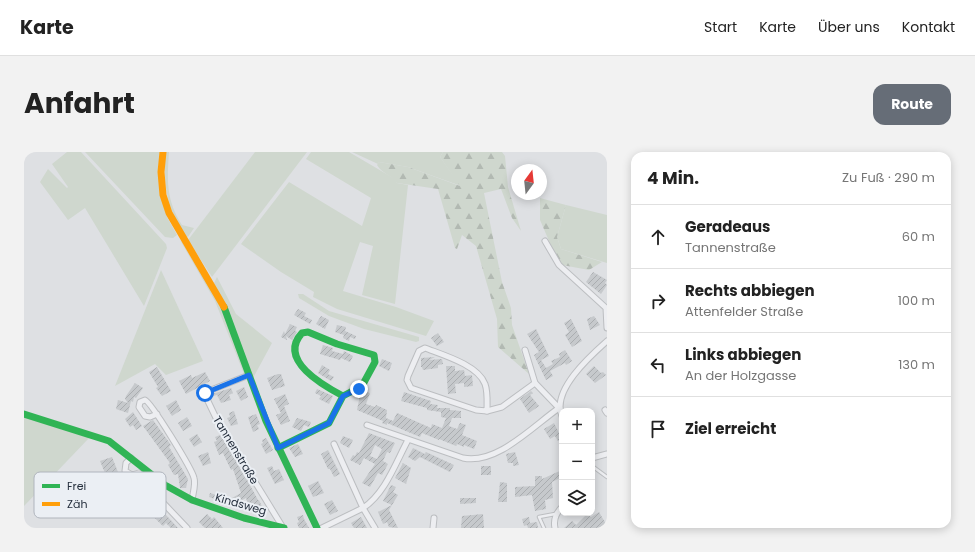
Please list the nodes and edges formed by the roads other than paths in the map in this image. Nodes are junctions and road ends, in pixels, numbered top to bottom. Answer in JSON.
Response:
{"nodes":[{"id":1,"x":163,"y":152,"type":"edge"},
{"id":2,"x":545,"y":241,"type":"dead end"},
{"id":3,"x":607,"y":328,"type":"edge"},
{"id":4,"x":607,"y":341,"type":"edge"},
{"id":5,"x":525,"y":350,"type":"dead end"},
{"id":6,"x":249,"y":375,"type":"junction"},
{"id":7,"x":535,"y":382,"type":"junction"},
{"id":8,"x":343,"y":396,"type":"junction"},
{"id":9,"x":559,"y":408,"type":"junction"},
{"id":10,"x":487,"y":411,"type":"junction"},
{"id":11,"x":24,"y":414,"type":"edge"},
{"id":12,"x":156,"y":414,"type":"dead end"},
{"id":13,"x":367,"y":425,"type":"dead end"},
{"id":14,"x":408,"y":440,"type":"junction"},
{"id":15,"x":334,"y":444,"type":"dead end"},
{"id":16,"x":278,"y":448,"type":"junction"},
{"id":17,"x":607,"y":454,"type":"edge"},
{"id":18,"x":595,"y":457,"type":"edge"},
{"id":19,"x":130,"y":458,"type":"junction"},
{"id":20,"x":595,"y":468,"type":"edge"},
{"id":21,"x":141,"y":471,"type":"edge"},
{"id":22,"x":127,"y":472,"type":"edge"},
{"id":23,"x":607,"y":477,"type":"edge"},
{"id":24,"x":166,"y":487,"type":"edge"},
{"id":25,"x":192,"y":500,"type":"junction"},
{"id":26,"x":166,"y":506,"type":"edge"},
{"id":27,"x":363,"y":508,"type":"junction"},
{"id":28,"x":559,"y":510,"type":"edge"},
{"id":29,"x":556,"y":514,"type":"junction"},
{"id":30,"x":434,"y":518,"type":"dead end"},
{"id":31,"x":283,"y":527,"type":"edge"},
{"id":32,"x":187,"y":528,"type":"edge"},
{"id":33,"x":318,"y":528,"type":"edge"},
{"id":34,"x":322,"y":528,"type":"edge"},
{"id":35,"x":375,"y":528,"type":"edge"},
{"id":36,"x":433,"y":528,"type":"edge"},
{"id":37,"x":544,"y":528,"type":"edge"},
{"id":38,"x":555,"y":528,"type":"edge"}],
"edges":[{"from":1,"to":6,"type":"street"},
{"from":2,"to":3,"type":"street"},
{"from":4,"to":9,"type":"street"},
{"from":5,"to":7,"type":"street"},
{"from":6,"to":16,"type":"street"},
{"from":6,"to":31,"type":"street","name":"Tannenstraße"},
{"from":7,"to":9,"type":"street"},
{"from":7,"to":10,"type":"street"},
{"from":8,"to":8,"type":"street"},
{"from":8,"to":16,"type":"street"},
{"from":9,"to":14,"type":"street"},
{"from":10,"to":10,"type":"street"},
{"from":11,"to":19,"type":"street","name":"Kindsweg"},
{"from":12,"to":25,"type":"street"},
{"from":13,"to":14,"type":"street"},
{"from":14,"to":27,"type":"street"},
{"from":15,"to":27,"type":"street"},
{"from":16,"to":33,"type":"street"},
{"from":17,"to":18,"type":"street"},
{"from":19,"to":21,"type":"street","name":"Kindsweg"},
{"from":19,"to":22,"type":"street"},
{"from":20,"to":23,"type":"lane"},
{"from":24,"to":25,"type":"street","name":"Kindsweg"},
{"from":25,"to":31,"type":"street","name":"Kindsweg"},
{"from":26,"to":32,"type":"street"},
{"from":27,"to":34,"type":"street"},
{"from":27,"to":35,"type":"street"},
{"from":28,"to":29,"type":"street"},
{"from":29,"to":37,"type":"lane"},
{"from":29,"to":38,"type":"street"},
{"from":30,"to":36,"type":"street"}]}
